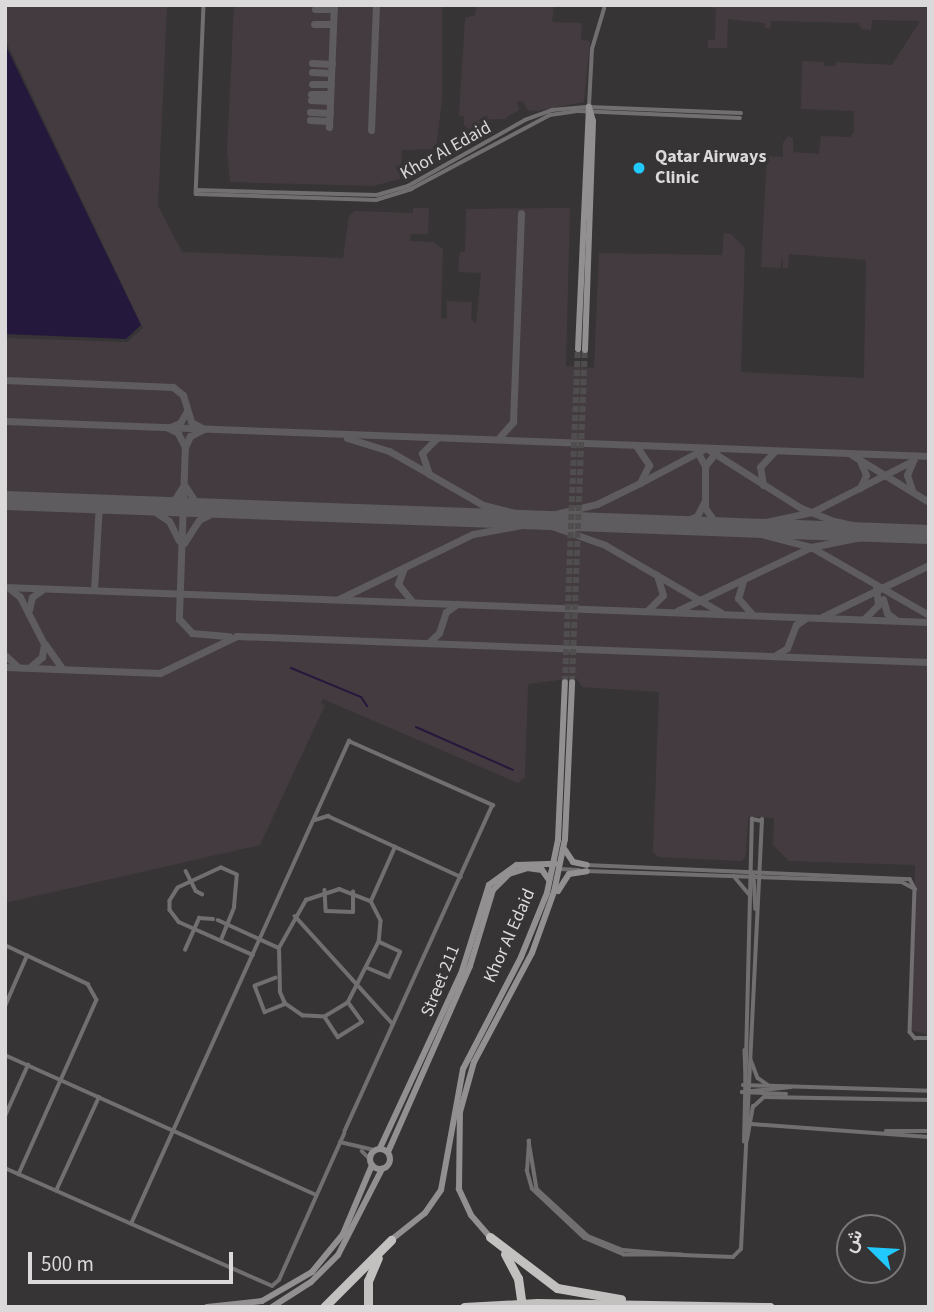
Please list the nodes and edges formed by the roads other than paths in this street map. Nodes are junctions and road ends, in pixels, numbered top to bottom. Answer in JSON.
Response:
{"nodes":[{"id":1,"x":204,"y":5,"type":"edge"},
{"id":2,"x":604,"y":9,"type":"dead end"},
{"id":3,"x":589,"y":111,"type":"junction"},
{"id":4,"x":741,"y":116,"type":"dead end"},
{"id":5,"x":582,"y":350,"type":"tunnel mouth"},
{"id":6,"x":569,"y":682,"type":"tunnel mouth"},
{"id":7,"x":314,"y":820,"type":"junction"},
{"id":8,"x":752,"y":834,"type":"junction"},
{"id":9,"x":760,"y":834,"type":"junction"},
{"id":10,"x":561,"y":839,"type":"junction"},
{"id":11,"x":395,"y":847,"type":"junction"},
{"id":12,"x":558,"y":865,"type":"junction"},
{"id":13,"x":587,"y":868,"type":"junction"},
{"id":14,"x":186,"y":871,"type":"dead end"},
{"id":15,"x":754,"y":874,"type":"junction"},
{"id":16,"x":732,"y":875,"type":"junction"},
{"id":17,"x":846,"y":875,"type":"junction"},
{"id":18,"x":461,"y":877,"type":"junction"},
{"id":19,"x":810,"y":879,"type":"junction"},
{"id":20,"x":191,"y":882,"type":"junction"},
{"id":21,"x":550,"y":882,"type":"junction"},
{"id":22,"x":915,"y":888,"type":"junction"},
{"id":23,"x":325,"y":890,"type":"junction"},
{"id":24,"x":353,"y":891,"type":"junction"},
{"id":25,"x":202,"y":894,"type":"dead end"},
{"id":26,"x":750,"y":895,"type":"junction"},
{"id":27,"x":371,"y":901,"type":"junction"},
{"id":28,"x":552,"y":901,"type":"junction"},
{"id":29,"x":294,"y":915,"type":"junction"},
{"id":30,"x":229,"y":925,"type":"junction"},
{"id":31,"x":194,"y":928,"type":"junction"},
{"id":32,"x":221,"y":940,"type":"junction"},
{"id":33,"x":260,"y":940,"type":"junction"},
{"id":34,"x":379,"y":942,"type":"junction"},
{"id":35,"x":5,"y":945,"type":"edge"},
{"id":36,"x":279,"y":948,"type":"junction"},
{"id":37,"x":185,"y":950,"type":"dead end"},
{"id":38,"x":253,"y":955,"type":"junction"},
{"id":39,"x":28,"y":956,"type":"junction"},
{"id":40,"x":368,"y":968,"type":"junction"},
{"id":41,"x":277,"y":978,"type":"junction"},
{"id":42,"x":359,"y":986,"type":"junction"},
{"id":43,"x":506,"y":999,"type":"junction"},
{"id":44,"x":285,"y":1003,"type":"junction"},
{"id":45,"x":348,"y":1003,"type":"junction"},
{"id":46,"x":5,"y":1006,"type":"edge"},
{"id":47,"x":325,"y":1017,"type":"junction"},
{"id":48,"x":393,"y":1025,"type":"junction"},
{"id":49,"x":929,"y":1038,"type":"edge"},
{"id":50,"x":5,"y":1055,"type":"edge"},
{"id":51,"x":751,"y":1060,"type":"junction"},
{"id":52,"x":28,"y":1065,"type":"junction"},
{"id":53,"x":62,"y":1080,"type":"junction"},
{"id":54,"x":770,"y":1085,"type":"junction"},
{"id":55,"x":793,"y":1086,"type":"junction"},
{"id":56,"x":747,"y":1088,"type":"junction"},
{"id":57,"x":929,"y":1091,"type":"edge"},
{"id":58,"x":792,"y":1096,"type":"junction"},
{"id":59,"x":99,"y":1097,"type":"junction"},
{"id":60,"x":929,"y":1100,"type":"edge"},
{"id":61,"x":5,"y":1116,"type":"edge"},
{"id":62,"x":752,"y":1124,"type":"junction"},
{"id":63,"x":174,"y":1130,"type":"junction"},
{"id":64,"x":886,"y":1131,"type":"junction"},
{"id":65,"x":929,"y":1131,"type":"edge"},
{"id":66,"x":929,"y":1137,"type":"edge"},
{"id":67,"x":746,"y":1141,"type":"junction"},
{"id":68,"x":340,"y":1142,"type":"junction"},
{"id":69,"x":360,"y":1149,"type":"junction"},
{"id":70,"x":377,"y":1149,"type":"junction"},
{"id":71,"x":388,"y":1152,"type":"junction"},
{"id":72,"x":744,"y":1152,"type":"junction"},
{"id":73,"x":371,"y":1162,"type":"junction"},
{"id":74,"x":5,"y":1168,"type":"edge"},
{"id":75,"x":382,"y":1169,"type":"junction"},
{"id":76,"x":19,"y":1174,"type":"junction"},
{"id":77,"x":56,"y":1191,"type":"junction"},
{"id":78,"x":316,"y":1195,"type":"junction"},
{"id":79,"x":131,"y":1224,"type":"junction"},
{"id":80,"x":490,"y":1237,"type":"junction"},
{"id":81,"x":391,"y":1240,"type":"junction"},
{"id":82,"x":682,"y":1255,"type":"junction"},
{"id":83,"x":368,"y":1303,"type":"edge"},
{"id":84,"x":657,"y":1305,"type":"edge"},
{"id":85,"x":207,"y":1307,"type":"edge"},
{"id":86,"x":272,"y":1307,"type":"edge"},
{"id":87,"x":324,"y":1307,"type":"edge"},
{"id":88,"x":464,"y":1307,"type":"edge"},
{"id":89,"x":522,"y":1307,"type":"edge"},
{"id":90,"x":769,"y":1307,"type":"edge"}],
"edges":[{"from":1,"to":3,"type":"street","name":"Khor Al Edaid"},
{"from":2,"to":3,"type":"street"},
{"from":3,"to":4,"type":"street","name":"Khor Al Edaid"},
{"from":3,"to":5,"type":"main road"},
{"from":6,"to":10,"type":"main road"},
{"from":7,"to":11,"type":"street"},
{"from":7,"to":18,"type":"street"},
{"from":7,"to":33,"type":"street"},
{"from":8,"to":9,"type":"street"},
{"from":8,"to":9,"type":"street"},
{"from":8,"to":15,"type":"street"},
{"from":9,"to":15,"type":"street"},
{"from":10,"to":12,"type":"main road"},
{"from":10,"to":13,"type":"main road"},
{"from":11,"to":18,"type":"street"},
{"from":11,"to":27,"type":"street"},
{"from":12,"to":13,"type":"street"},
{"from":12,"to":21,"type":"main road","name":"Khor Al Edaid"},
{"from":12,"to":28,"type":"main road","name":"Khor Al Edaid"},
{"from":12,"to":43,"type":"main road"},
{"from":12,"to":70,"type":"main road","name":"Street 211"},
{"from":13,"to":15,"type":"street"},
{"from":13,"to":16,"type":"street"},
{"from":13,"to":28,"type":"main road"},
{"from":14,"to":20,"type":"street"},
{"from":15,"to":16,"type":"street"},
{"from":15,"to":17,"type":"street"},
{"from":15,"to":19,"type":"street"},
{"from":15,"to":26,"type":"street"},
{"from":15,"to":51,"type":"street"},
{"from":16,"to":26,"type":"street"},
{"from":17,"to":19,"type":"street"},
{"from":17,"to":22,"type":"street"},
{"from":18,"to":48,"type":"street"},
{"from":19,"to":22,"type":"street"},
{"from":20,"to":25,"type":"street"},
{"from":20,"to":30,"type":"street"},
{"from":20,"to":31,"type":"street"},
{"from":21,"to":71,"type":"main road","name":"Street 211"},
{"from":21,"to":81,"type":"main road","name":"Khor Al Edaid"},
{"from":22,"to":49,"type":"street"},
{"from":23,"to":24,"type":"street"},
{"from":23,"to":24,"type":"street"},
{"from":23,"to":29,"type":"street"},
{"from":24,"to":27,"type":"street"},
{"from":26,"to":56,"type":"street"},
{"from":27,"to":34,"type":"street"},
{"from":28,"to":43,"type":"main road","name":"Khor Al Edaid"},
{"from":29,"to":36,"type":"street"},
{"from":29,"to":42,"type":"street"},
{"from":30,"to":31,"type":"street"},
{"from":30,"to":32,"type":"street"},
{"from":30,"to":33,"type":"street"},
{"from":31,"to":32,"type":"street"},
{"from":31,"to":37,"type":"street"},
{"from":32,"to":38,"type":"street"},
{"from":33,"to":36,"type":"street"},
{"from":33,"to":38,"type":"street"},
{"from":34,"to":40,"type":"street"},
{"from":34,"to":40,"type":"street"},
{"from":35,"to":39,"type":"street"},
{"from":36,"to":41,"type":"street"},
{"from":38,"to":63,"type":"street"},
{"from":39,"to":46,"type":"street"},
{"from":39,"to":53,"type":"street"},
{"from":40,"to":42,"type":"street"},
{"from":41,"to":44,"type":"street"},
{"from":41,"to":44,"type":"street"},
{"from":42,"to":45,"type":"street"},
{"from":42,"to":48,"type":"street"},
{"from":43,"to":80,"type":"main road","name":"Khor Al Edaid"},
{"from":44,"to":47,"type":"street"},
{"from":45,"to":47,"type":"street"},
{"from":45,"to":47,"type":"street"},
{"from":48,"to":68,"type":"street"},
{"from":50,"to":52,"type":"street"},
{"from":51,"to":54,"type":"street"},
{"from":51,"to":56,"type":"street"},
{"from":52,"to":53,"type":"street"},
{"from":52,"to":61,"type":"street"},
{"from":53,"to":59,"type":"street"},
{"from":53,"to":76,"type":"street"},
{"from":54,"to":55,"type":"street"},
{"from":54,"to":56,"type":"street"},
{"from":55,"to":56,"type":"street"},
{"from":55,"to":57,"type":"street"},
{"from":56,"to":58,"type":"street"},
{"from":56,"to":67,"type":"street"},
{"from":56,"to":72,"type":"street"},
{"from":58,"to":60,"type":"street"},
{"from":58,"to":62,"type":"street"},
{"from":59,"to":63,"type":"street"},
{"from":59,"to":77,"type":"street"},
{"from":62,"to":64,"type":"street"},
{"from":62,"to":67,"type":"street"},
{"from":63,"to":78,"type":"street"},
{"from":63,"to":79,"type":"street"},
{"from":64,"to":65,"type":"street"},
{"from":64,"to":66,"type":"street"},
{"from":67,"to":72,"type":"street"},
{"from":68,"to":69,"type":"street"},
{"from":68,"to":78,"type":"street"},
{"from":69,"to":70,"type":"street"},
{"from":69,"to":73,"type":"street"},
{"from":70,"to":71,"type":"main road"},
{"from":70,"to":73,"type":"main road","name":"Street 211"},
{"from":71,"to":75,"type":"main road","name":"Street 211"},
{"from":72,"to":82,"type":"street"},
{"from":73,"to":75,"type":"main road"},
{"from":73,"to":85,"type":"main road"},
{"from":74,"to":76,"type":"street"},
{"from":75,"to":86,"type":"main road"},
{"from":76,"to":77,"type":"street"},
{"from":77,"to":79,"type":"street"},
{"from":78,"to":79,"type":"street"},
{"from":80,"to":84,"type":"highway"},
{"from":80,"to":89,"type":"highway","bridge":true},
{"from":81,"to":83,"type":"highway"},
{"from":81,"to":87,"type":"highway"},
{"from":82,"to":82,"type":"street"},
{"from":84,"to":88,"type":"highway"},
{"from":84,"to":90,"type":"highway"}]}
